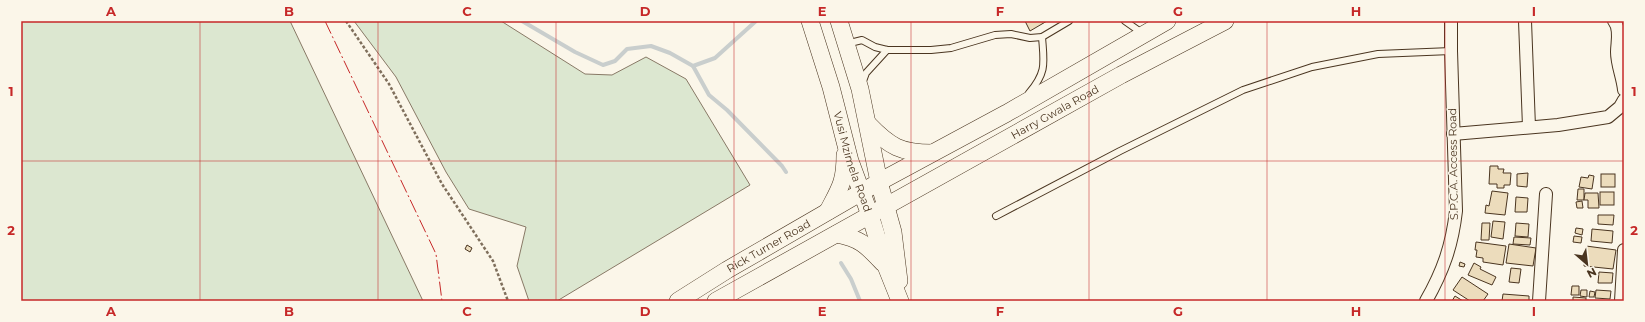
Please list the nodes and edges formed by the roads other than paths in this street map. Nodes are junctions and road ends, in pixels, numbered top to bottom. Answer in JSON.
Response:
{"nodes":[{"id":1,"x":810,"y":21,"type":"edge"},
{"id":2,"x":839,"y":21,"type":"edge"},
{"id":3,"x":1069,"y":21,"type":"edge"},
{"id":4,"x":1125,"y":21,"type":"edge"},
{"id":5,"x":1167,"y":21,"type":"edge"},
{"id":6,"x":1225,"y":21,"type":"edge"},
{"id":7,"x":1451,"y":21,"type":"edge"},
{"id":8,"x":1525,"y":21,"type":"edge"},
{"id":9,"x":1614,"y":21,"type":"edge"},
{"id":10,"x":1145,"y":35,"type":"junction"},
{"id":11,"x":1042,"y":37,"type":"junction"},
{"id":12,"x":846,"y":44,"type":"junction"},
{"id":13,"x":887,"y":50,"type":"junction"},
{"id":14,"x":1451,"y":51,"type":"junction"},
{"id":15,"x":860,"y":89,"type":"junction"},
{"id":16,"x":1624,"y":90,"type":"edge"},
{"id":17,"x":1624,"y":100,"type":"edge"},
{"id":18,"x":1007,"y":113,"type":"junction"},
{"id":19,"x":868,"y":124,"type":"junction"},
{"id":20,"x":1530,"y":127,"type":"junction"},
{"id":21,"x":1454,"y":134,"type":"junction"},
{"id":22,"x":844,"y":144,"type":"junction"},
{"id":23,"x":933,"y":153,"type":"junction"},
{"id":24,"x":879,"y":182,"type":"junction"},
{"id":25,"x":861,"y":193,"type":"junction"},
{"id":26,"x":1546,"y":194,"type":"dead end"},
{"id":27,"x":886,"y":206,"type":"junction"},
{"id":28,"x":828,"y":211,"type":"junction"},
{"id":29,"x":870,"y":215,"type":"junction"},
{"id":30,"x":996,"y":216,"type":"dead end"},
{"id":31,"x":837,"y":234,"type":"junction"},
{"id":32,"x":1624,"y":250,"type":"edge"},
{"id":33,"x":886,"y":266,"type":"junction"},
{"id":34,"x":678,"y":301,"type":"edge"},
{"id":35,"x":716,"y":301,"type":"edge"},
{"id":36,"x":901,"y":301,"type":"edge"},
{"id":37,"x":1426,"y":301,"type":"edge"},
{"id":38,"x":1539,"y":301,"type":"edge"},
{"id":39,"x":1621,"y":301,"type":"edge"}],
"edges":[{"from":1,"to":22,"type":"main road","name":"Vusi Mzimela Road"},
{"from":2,"to":12,"type":"main road","name":"Vusi Mzimela Road"},
{"from":3,"to":11,"type":"lane"},
{"from":4,"to":10,"type":"lane"},
{"from":5,"to":10,"type":"main road","name":"Harry Gwala Road"},
{"from":6,"to":27,"type":"main road","name":"Harry Gwala Road"},
{"from":7,"to":14,"type":"street","name":"S.P.C.A. Access Road"},
{"from":8,"to":20,"type":"street"},
{"from":9,"to":16,"type":"street"},
{"from":10,"to":18,"type":"main road","name":"Harry Gwala Road"},
{"from":11,"to":13,"type":"lane"},
{"from":11,"to":18,"type":"lane"},
{"from":12,"to":13,"type":"lane"},
{"from":12,"to":15,"type":"main road","name":"Vusi Mzimela Road"},
{"from":13,"to":15,"type":"lane"},
{"from":14,"to":21,"type":"street","name":"S.P.C.A. Access Road"},
{"from":14,"to":30,"type":"lane"},
{"from":15,"to":19,"type":"main road","name":"Vusi Mzimela Road"},
{"from":17,"to":20,"type":"street"},
{"from":18,"to":23,"type":"main road","name":"Harry Gwala Road"},
{"from":19,"to":23,"type":"main road"},
{"from":19,"to":24,"type":"main road","name":"Vusi Mzimela Road"},
{"from":20,"to":21,"type":"street"},
{"from":21,"to":37,"type":"street","name":"S.P.C.A. Access Road"},
{"from":22,"to":25,"type":"main road","name":"Vusi Mzimela Road"},
{"from":22,"to":28,"type":"main road"},
{"from":23,"to":24,"type":"main road","name":"Harry Gwala Road"},
{"from":24,"to":25,"type":"main road","name":"Harry Gwala Road"},
{"from":24,"to":27,"type":"main road","name":"Vusi Mzimela Road"},
{"from":25,"to":28,"type":"main road","name":"Rick Turner Road"},
{"from":25,"to":29,"type":"main road","name":"Vusi Mzimela Road"},
{"from":26,"to":38,"type":"street"},
{"from":27,"to":29,"type":"main road","name":"Harry Gwala Road"},
{"from":27,"to":36,"type":"main road","name":"Vusi Mzimela Road"},
{"from":28,"to":34,"type":"main road","name":"Rick Turner Road"},
{"from":29,"to":31,"type":"main road","name":"Rick Turner Road"},
{"from":29,"to":33,"type":"main road","name":"Vusi Mzimela Road"},
{"from":31,"to":33,"type":"main road"},
{"from":31,"to":35,"type":"main road","name":"Rick Turner Road"},
{"from":32,"to":39,"type":"street"},
{"from":33,"to":36,"type":"main road","name":"Vusi Mzimela Road"}]}
